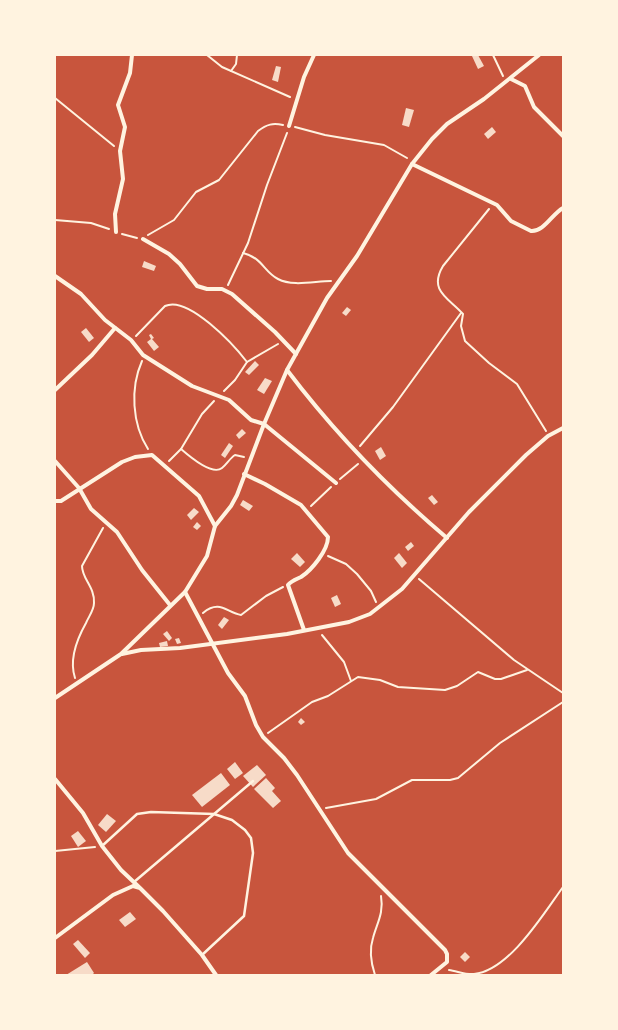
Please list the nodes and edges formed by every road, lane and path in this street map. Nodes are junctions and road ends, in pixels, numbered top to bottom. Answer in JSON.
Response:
{"nodes":[{"id":1,"x":132,"y":55,"type":"edge"},
{"id":2,"x":207,"y":55,"type":"edge"},
{"id":3,"x":237,"y":55,"type":"edge"},
{"id":4,"x":314,"y":55,"type":"edge"},
{"id":5,"x":493,"y":55,"type":"edge"},
{"id":6,"x":539,"y":55,"type":"edge"},
{"id":7,"x":231,"y":71,"type":"junction"},
{"id":8,"x":511,"y":79,"type":"junction"},
{"id":9,"x":506,"y":81,"type":"junction"},
{"id":10,"x":55,"y":98,"type":"edge"},
{"id":11,"x":297,"y":100,"type":"junction"},
{"id":12,"x":289,"y":126,"type":"junction"},
{"id":13,"x":563,"y":136,"type":"edge"},
{"id":14,"x":120,"y":151,"type":"junction"},
{"id":15,"x":413,"y":163,"type":"junction"},
{"id":16,"x":494,"y":203,"type":"junction"},
{"id":17,"x":563,"y":208,"type":"edge"},
{"id":18,"x":55,"y":220,"type":"edge"},
{"id":19,"x":116,"y":232,"type":"junction"},
{"id":20,"x":143,"y":239,"type":"junction"},
{"id":21,"x":243,"y":253,"type":"junction"},
{"id":22,"x":55,"y":276,"type":"edge"},
{"id":23,"x":339,"y":281,"type":"junction"},
{"id":24,"x":226,"y":290,"type":"junction"},
{"id":25,"x":461,"y":312,"type":"junction"},
{"id":26,"x":115,"y":328,"type":"junction"},
{"id":27,"x":132,"y":340,"type":"junction"},
{"id":28,"x":284,"y":340,"type":"junction"},
{"id":29,"x":296,"y":354,"type":"junction"},
{"id":30,"x":143,"y":356,"type":"junction"},
{"id":31,"x":247,"y":362,"type":"junction"},
{"id":32,"x":287,"y":370,"type":"junction"},
{"id":33,"x":55,"y":390,"type":"edge"},
{"id":34,"x":220,"y":396,"type":"junction"},
{"id":35,"x":264,"y":424,"type":"junction"},
{"id":36,"x":563,"y":428,"type":"edge"},
{"id":37,"x":548,"y":436,"type":"junction"},
{"id":38,"x":181,"y":449,"type":"junction"},
{"id":39,"x":355,"y":452,"type":"junction"},
{"id":40,"x":152,"y":455,"type":"junction"},
{"id":41,"x":156,"y":459,"type":"junction"},
{"id":42,"x":250,"y":460,"type":"junction"},
{"id":43,"x":55,"y":461,"type":"edge"},
{"id":44,"x":244,"y":474,"type":"junction"},
{"id":45,"x":336,"y":483,"type":"dead end"},
{"id":46,"x":79,"y":488,"type":"junction"},
{"id":47,"x":55,"y":501,"type":"edge"},
{"id":48,"x":106,"y":523,"type":"junction"},
{"id":49,"x":215,"y":526,"type":"junction"},
{"id":50,"x":447,"y":538,"type":"junction"},
{"id":51,"x":324,"y":550,"type":"junction"},
{"id":52,"x":414,"y":576,"type":"junction"},
{"id":53,"x":288,"y":585,"type":"junction"},
{"id":54,"x":185,"y":592,"type":"junction"},
{"id":55,"x":170,"y":605,"type":"junction"},
{"id":56,"x":382,"y":606,"type":"junction"},
{"id":57,"x":199,"y":617,"type":"junction"},
{"id":58,"x":319,"y":628,"type":"junction"},
{"id":59,"x":304,"y":630,"type":"junction"},
{"id":60,"x":213,"y":645,"type":"junction"},
{"id":61,"x":121,"y":654,"type":"junction"},
{"id":62,"x":527,"y":670,"type":"junction"},
{"id":63,"x":351,"y":681,"type":"junction"},
{"id":64,"x":76,"y":683,"type":"junction"},
{"id":65,"x":563,"y":693,"type":"edge"},
{"id":66,"x":55,"y":698,"type":"edge"},
{"id":67,"x":563,"y":702,"type":"edge"},
{"id":68,"x":263,"y":737,"type":"junction"},
{"id":69,"x":55,"y":779,"type":"edge"},
{"id":70,"x":253,"y":781,"type":"dead end"},
{"id":71,"x":321,"y":809,"type":"junction"},
{"id":72,"x":214,"y":814,"type":"junction"},
{"id":73,"x":102,"y":846,"type":"junction"},
{"id":74,"x":55,"y":851,"type":"edge"},
{"id":75,"x":134,"y":883,"type":"junction"},
{"id":76,"x":379,"y":885,"type":"junction"},
{"id":77,"x":563,"y":887,"type":"edge"},
{"id":78,"x":140,"y":888,"type":"junction"},
{"id":79,"x":55,"y":938,"type":"edge"},
{"id":80,"x":202,"y":955,"type":"junction"},
{"id":81,"x":440,"y":968,"type":"junction"},
{"id":82,"x":216,"y":975,"type":"edge"},
{"id":83,"x":375,"y":975,"type":"edge"},
{"id":84,"x":432,"y":975,"type":"edge"}],
"edges":[{"from":1,"to":14,"type":"street"},
{"from":2,"to":7,"type":"path"},
{"from":3,"to":7,"type":"path"},
{"from":4,"to":11,"type":"street"},
{"from":5,"to":9,"type":"path"},
{"from":6,"to":8,"type":"street"},
{"from":7,"to":11,"type":"path"},
{"from":8,"to":9,"type":"street"},
{"from":8,"to":13,"type":"street"},
{"from":9,"to":15,"type":"street"},
{"from":10,"to":14,"type":"path"},
{"from":11,"to":12,"type":"street"},
{"from":12,"to":15,"type":"path"},
{"from":12,"to":20,"type":"path"},
{"from":12,"to":21,"type":"path"},
{"from":14,"to":19,"type":"street"},
{"from":15,"to":16,"type":"street"},
{"from":15,"to":23,"type":"street"},
{"from":16,"to":17,"type":"street"},
{"from":16,"to":25,"type":"path"},
{"from":18,"to":19,"type":"path"},
{"from":19,"to":20,"type":"path"},
{"from":20,"to":24,"type":"street"},
{"from":21,"to":23,"type":"path"},
{"from":21,"to":24,"type":"path"},
{"from":22,"to":26,"type":"street"},
{"from":23,"to":29,"type":"street"},
{"from":24,"to":28,"type":"street"},
{"from":25,"to":37,"type":"path"},
{"from":25,"to":39,"type":"path"},
{"from":26,"to":27,"type":"street"},
{"from":26,"to":33,"type":"street"},
{"from":27,"to":30,"type":"street"},
{"from":27,"to":31,"type":"path"},
{"from":28,"to":29,"type":"street"},
{"from":28,"to":31,"type":"path"},
{"from":29,"to":32,"type":"street"},
{"from":30,"to":34,"type":"street"},
{"from":30,"to":40,"type":"path"},
{"from":31,"to":34,"type":"path"},
{"from":32,"to":35,"type":"street"},
{"from":32,"to":39,"type":"street"},
{"from":34,"to":35,"type":"street"},
{"from":34,"to":38,"type":"path"},
{"from":35,"to":42,"type":"street"},
{"from":35,"to":45,"type":"street"},
{"from":36,"to":37,"type":"street"},
{"from":37,"to":50,"type":"street"},
{"from":38,"to":41,"type":"path"},
{"from":38,"to":42,"type":"path"},
{"from":39,"to":50,"type":"street"},
{"from":40,"to":41,"type":"street"},
{"from":40,"to":46,"type":"street"},
{"from":41,"to":49,"type":"street"},
{"from":42,"to":44,"type":"street"},
{"from":43,"to":46,"type":"street"},
{"from":44,"to":49,"type":"street"},
{"from":44,"to":51,"type":"street"},
{"from":46,"to":47,"type":"street"},
{"from":46,"to":48,"type":"street"},
{"from":48,"to":55,"type":"street"},
{"from":48,"to":64,"type":"path"},
{"from":49,"to":54,"type":"street"},
{"from":50,"to":52,"type":"street"},
{"from":51,"to":53,"type":"street"},
{"from":51,"to":56,"type":"path"},
{"from":52,"to":56,"type":"street"},
{"from":52,"to":62,"type":"path"},
{"from":53,"to":57,"type":"path"},
{"from":53,"to":59,"type":"street"},
{"from":54,"to":55,"type":"street"},
{"from":54,"to":57,"type":"street"},
{"from":55,"to":61,"type":"street"},
{"from":56,"to":58,"type":"street"},
{"from":57,"to":60,"type":"street"},
{"from":58,"to":59,"type":"street"},
{"from":58,"to":63,"type":"path"},
{"from":59,"to":60,"type":"street"},
{"from":60,"to":61,"type":"street"},
{"from":60,"to":68,"type":"street"},
{"from":61,"to":64,"type":"street"},
{"from":62,"to":63,"type":"path"},
{"from":62,"to":65,"type":"path"},
{"from":63,"to":68,"type":"path"},
{"from":64,"to":66,"type":"street"},
{"from":67,"to":71,"type":"path"},
{"from":68,"to":71,"type":"street"},
{"from":69,"to":73,"type":"street"},
{"from":70,"to":72,"type":"lane"},
{"from":71,"to":76,"type":"street"},
{"from":72,"to":73,"type":"lane"},
{"from":72,"to":75,"type":"lane"},
{"from":72,"to":80,"type":"lane"},
{"from":73,"to":74,"type":"path"},
{"from":73,"to":75,"type":"street"},
{"from":75,"to":78,"type":"street"},
{"from":76,"to":81,"type":"street"},
{"from":76,"to":83,"type":"path"},
{"from":77,"to":81,"type":"path"},
{"from":78,"to":79,"type":"street"},
{"from":78,"to":80,"type":"street"},
{"from":80,"to":82,"type":"street"},
{"from":81,"to":84,"type":"street"}]}
